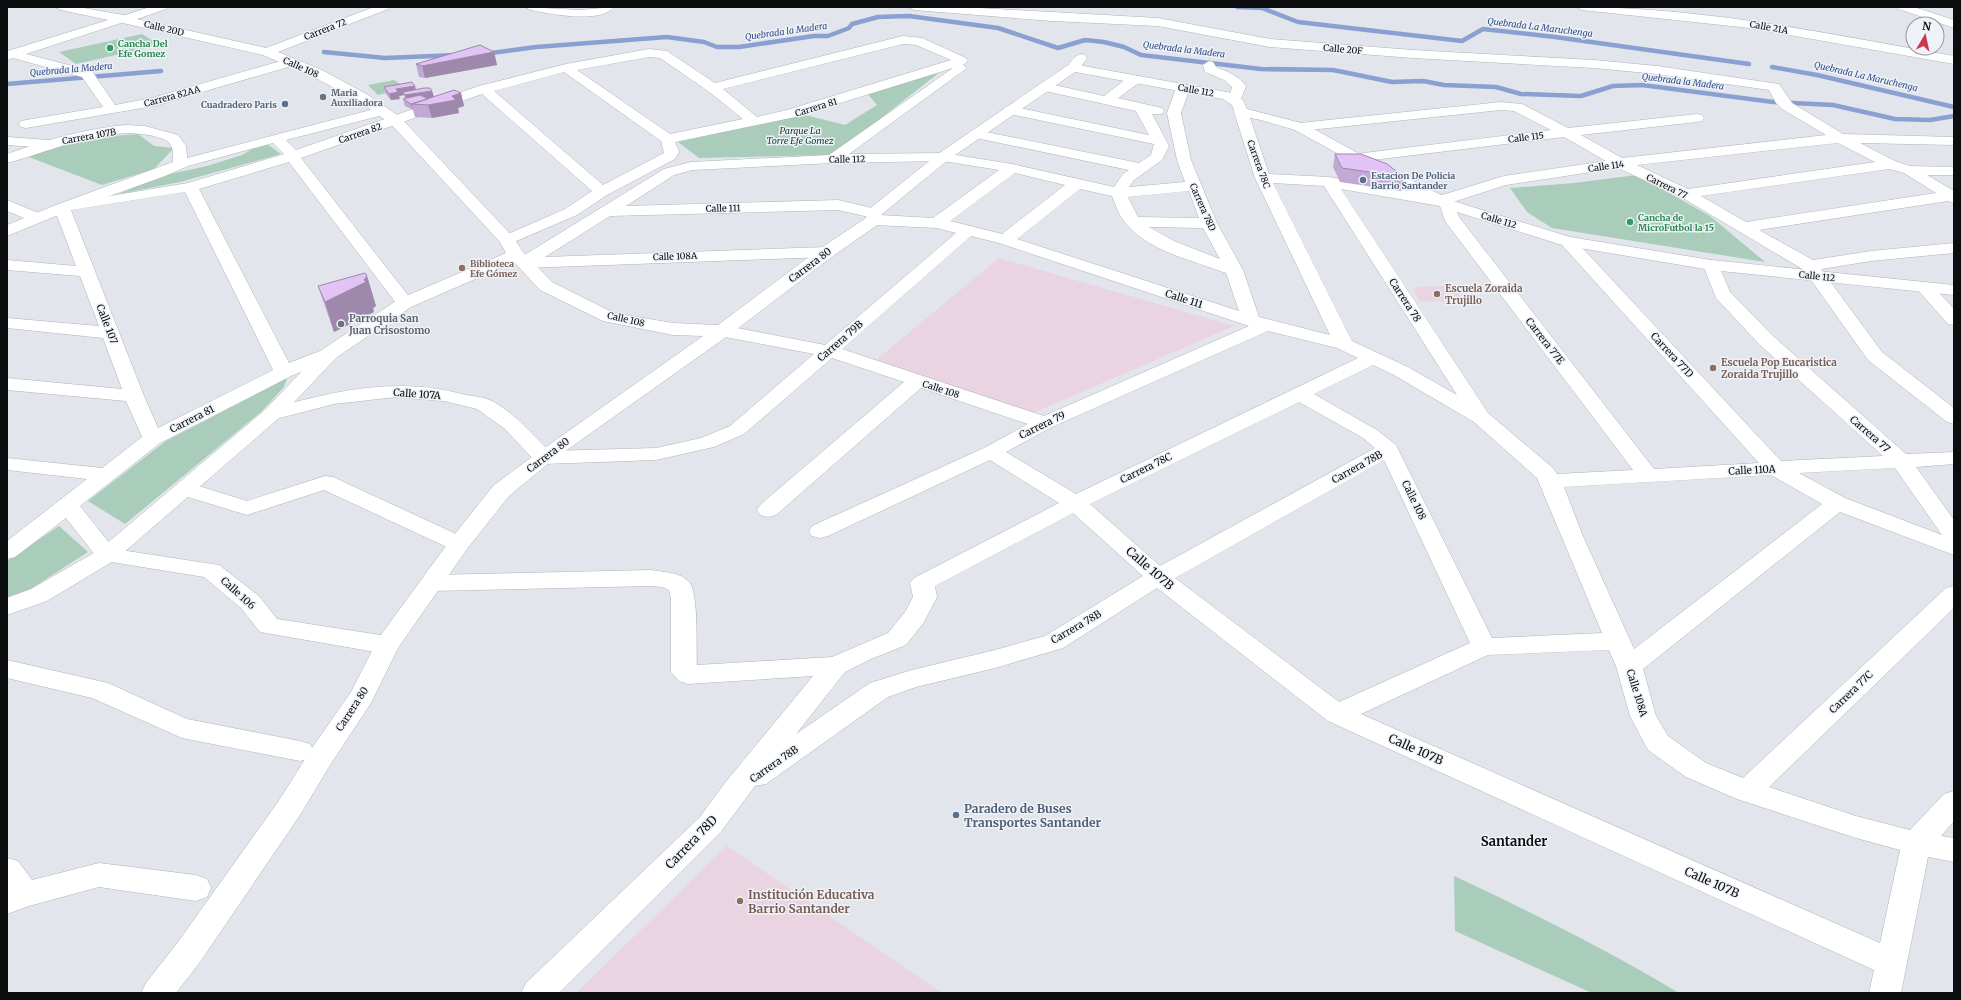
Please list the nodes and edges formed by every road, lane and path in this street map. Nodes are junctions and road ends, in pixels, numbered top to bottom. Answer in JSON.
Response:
{"nodes":[{"id":1,"x":61,"y":7,"type":"edge"},
{"id":2,"x":162,"y":7,"type":"edge"},
{"id":3,"x":384,"y":7,"type":"edge"},
{"id":4,"x":531,"y":7,"type":"edge"},
{"id":5,"x":608,"y":7,"type":"edge"},
{"id":6,"x":914,"y":7,"type":"edge"},
{"id":7,"x":1582,"y":7,"type":"edge"},
{"id":8,"x":1903,"y":7,"type":"edge"},
{"id":9,"x":124,"y":19,"type":"junction"},
{"id":10,"x":1952,"y":23,"type":"edge"},
{"id":11,"x":267,"y":52,"type":"junction"},
{"id":12,"x":9,"y":55,"type":"edge"},
{"id":13,"x":1954,"y":60,"type":"edge"},
{"id":14,"x":962,"y":61,"type":"junction"},
{"id":15,"x":291,"y":62,"type":"junction"},
{"id":16,"x":1077,"y":63,"type":"joint"},
{"id":17,"x":1209,"y":65,"type":"dead end"},
{"id":18,"x":566,"y":68,"type":"junction"},
{"id":19,"x":1135,"y":79,"type":"junction"},
{"id":20,"x":1045,"y":87,"type":"junction"},
{"id":21,"x":713,"y":88,"type":"junction"},
{"id":22,"x":1183,"y":88,"type":"junction"},
{"id":23,"x":484,"y":89,"type":"junction"},
{"id":24,"x":1233,"y":98,"type":"junction"},
{"id":25,"x":1107,"y":100,"type":"junction"},
{"id":26,"x":1142,"y":109,"type":"junction"},
{"id":27,"x":111,"y":110,"type":"junction"},
{"id":28,"x":1010,"y":110,"type":"junction"},
{"id":29,"x":382,"y":111,"type":"junction"},
{"id":30,"x":1241,"y":112,"type":"junction"},
{"id":31,"x":1174,"y":113,"type":"junction"},
{"id":32,"x":1697,"y":118,"type":"dead end"},
{"id":33,"x":395,"y":120,"type":"junction"},
{"id":34,"x":756,"y":122,"type":"junction"},
{"id":35,"x":26,"y":124,"type":"dead end"},
{"id":36,"x":1300,"y":127,"type":"junction"},
{"id":37,"x":1566,"y":132,"type":"junction"},
{"id":38,"x":976,"y":134,"type":"junction"},
{"id":39,"x":275,"y":138,"type":"junction"},
{"id":40,"x":1840,"y":138,"type":"junction"},
{"id":41,"x":7,"y":141,"type":"edge"},
{"id":42,"x":1158,"y":141,"type":"junction"},
{"id":43,"x":1954,"y":141,"type":"edge"},
{"id":44,"x":49,"y":144,"type":"junction"},
{"id":45,"x":669,"y":146,"type":"junction"},
{"id":46,"x":292,"y":156,"type":"junction"},
{"id":47,"x":943,"y":158,"type":"junction"},
{"id":48,"x":1356,"y":158,"type":"junction"},
{"id":49,"x":7,"y":159,"type":"edge"},
{"id":50,"x":833,"y":159,"type":"junction"},
{"id":51,"x":1620,"y":163,"type":"junction"},
{"id":52,"x":182,"y":164,"type":"junction"},
{"id":53,"x":1890,"y":164,"type":"junction"},
{"id":54,"x":1012,"y":168,"type":"junction"},
{"id":55,"x":1143,"y":168,"type":"junction"},
{"id":56,"x":1909,"y":170,"type":"junction"},
{"id":57,"x":1954,"y":171,"type":"edge"},
{"id":58,"x":1263,"y":178,"type":"junction"},
{"id":59,"x":1329,"y":182,"type":"junction"},
{"id":60,"x":1076,"y":184,"type":"junction"},
{"id":61,"x":1193,"y":186,"type":"junction"},
{"id":62,"x":190,"y":187,"type":"junction"},
{"id":63,"x":602,"y":192,"type":"junction"},
{"id":64,"x":1118,"y":194,"type":"junction"},
{"id":65,"x":1686,"y":194,"type":"junction"},
{"id":66,"x":1952,"y":197,"type":"edge"},
{"id":67,"x":1444,"y":202,"type":"junction"},
{"id":68,"x":7,"y":205,"type":"edge"},
{"id":69,"x":66,"y":207,"type":"junction"},
{"id":70,"x":609,"y":211,"type":"junction"},
{"id":71,"x":571,"y":212,"type":"junction"},
{"id":72,"x":874,"y":216,"type":"junction"},
{"id":73,"x":37,"y":218,"type":"junction"},
{"id":74,"x":1133,"y":222,"type":"junction"},
{"id":75,"x":937,"y":223,"type":"junction"},
{"id":76,"x":1209,"y":223,"type":"junction"},
{"id":77,"x":1744,"y":227,"type":"junction"},
{"id":78,"x":7,"y":231,"type":"edge"},
{"id":79,"x":968,"y":231,"type":"junction"},
{"id":80,"x":1005,"y":240,"type":"junction"},
{"id":81,"x":1568,"y":242,"type":"junction"},
{"id":82,"x":1954,"y":248,"type":"edge"},
{"id":83,"x":827,"y":252,"type":"junction"},
{"id":84,"x":516,"y":253,"type":"junction"},
{"id":85,"x":7,"y":265,"type":"edge"},
{"id":86,"x":1711,"y":265,"type":"junction"},
{"id":87,"x":1234,"y":270,"type":"junction"},
{"id":88,"x":1814,"y":271,"type":"junction"},
{"id":89,"x":88,"y":272,"type":"junction"},
{"id":90,"x":1925,"y":288,"type":"junction"},
{"id":91,"x":1954,"y":290,"type":"edge"},
{"id":92,"x":406,"y":303,"type":"junction"},
{"id":93,"x":1954,"y":320,"type":"edge"},
{"id":94,"x":7,"y":323,"type":"edge"},
{"id":95,"x":1259,"y":323,"type":"junction"},
{"id":96,"x":722,"y":331,"type":"junction"},
{"id":97,"x":111,"y":333,"type":"junction"},
{"id":98,"x":1344,"y":344,"type":"junction"},
{"id":99,"x":829,"y":351,"type":"junction"},
{"id":100,"x":330,"y":353,"type":"junction"},
{"id":101,"x":1373,"y":358,"type":"junction"},
{"id":102,"x":284,"y":372,"type":"junction"},
{"id":103,"x":917,"y":381,"type":"junction"},
{"id":104,"x":7,"y":384,"type":"edge"},
{"id":105,"x":1300,"y":394,"type":"junction"},
{"id":106,"x":134,"y":396,"type":"junction"},
{"id":107,"x":272,"y":414,"type":"junction"},
{"id":108,"x":1481,"y":418,"type":"junction"},
{"id":109,"x":1954,"y":418,"type":"edge"},
{"id":110,"x":1045,"y":423,"type":"junction"},
{"id":111,"x":153,"y":439,"type":"junction"},
{"id":112,"x":1389,"y":449,"type":"junction"},
{"id":113,"x":991,"y":452,"type":"junction"},
{"id":114,"x":543,"y":458,"type":"junction"},
{"id":115,"x":1954,"y":458,"type":"edge"},
{"id":116,"x":1901,"y":461,"type":"junction"},
{"id":117,"x":7,"y":464,"type":"edge"},
{"id":118,"x":1776,"y":469,"type":"junction"},
{"id":119,"x":107,"y":475,"type":"junction"},
{"id":120,"x":1649,"y":476,"type":"junction"},
{"id":121,"x":1551,"y":481,"type":"junction"},
{"id":122,"x":186,"y":489,"type":"junction"},
{"id":123,"x":1075,"y":503,"type":"junction"},
{"id":124,"x":1837,"y":503,"type":"junction"},
{"id":125,"x":68,"y":506,"type":"junction"},
{"id":126,"x":768,"y":510,"type":"dead end"},
{"id":127,"x":820,"y":530,"type":"dead end"},
{"id":128,"x":1954,"y":536,"type":"edge"},
{"id":129,"x":459,"y":544,"type":"junction"},
{"id":130,"x":10,"y":548,"type":"edge"},
{"id":131,"x":1954,"y":548,"type":"edge"},
{"id":132,"x":107,"y":555,"type":"junction"},
{"id":133,"x":1158,"y":578,"type":"junction"},
{"id":134,"x":433,"y":583,"type":"junction"},
{"id":135,"x":922,"y":583,"type":"joint"},
{"id":136,"x":1954,"y":594,"type":"edge"},
{"id":137,"x":7,"y":607,"type":"edge"},
{"id":138,"x":1617,"y":641,"type":"junction"},
{"id":139,"x":387,"y":645,"type":"junction"},
{"id":140,"x":1484,"y":647,"type":"junction"},
{"id":141,"x":836,"y":666,"type":"junction"},
{"id":142,"x":1629,"y":666,"type":"junction"},
{"id":143,"x":7,"y":669,"type":"edge"},
{"id":144,"x":1337,"y":714,"type":"junction"},
{"id":145,"x":300,"y":751,"type":"dead end"},
{"id":146,"x":1747,"y":790,"type":"junction"},
{"id":147,"x":734,"y":792,"type":"junction"},
{"id":148,"x":1954,"y":802,"type":"edge"},
{"id":149,"x":1916,"y":844,"type":"junction"},
{"id":150,"x":1954,"y":850,"type":"edge"},
{"id":151,"x":7,"y":870,"type":"edge"},
{"id":152,"x":196,"y":888,"type":"dead end"},
{"id":153,"x":16,"y":897,"type":"edge"},
{"id":154,"x":1892,"y":963,"type":"junction"},
{"id":155,"x":157,"y":993,"type":"edge"},
{"id":156,"x":537,"y":993,"type":"edge"},
{"id":157,"x":1885,"y":993,"type":"edge"}],
"edges":[{"from":1,"to":9,"type":"street","name":"Calle 20D"},
{"from":2,"to":9,"type":"street"},
{"from":3,"to":11,"type":"street","name":"Carrera 72"},
{"from":4,"to":5,"type":"street"},
{"from":6,"to":40,"type":"street","name":"Calle 20F"},
{"from":7,"to":13,"type":"street","name":"Calle 21A"},
{"from":8,"to":10,"type":"street"},
{"from":9,"to":11,"type":"street","name":"Calle 20D"},
{"from":9,"to":12,"type":"street"},
{"from":11,"to":15,"type":"street","name":"Calle 108"},
{"from":12,"to":27,"type":"street"},
{"from":14,"to":21,"type":"street"},
{"from":14,"to":34,"type":"street","name":"Carrera 81"},
{"from":14,"to":50,"type":"street"},
{"from":15,"to":27,"type":"street","name":"Carrera 82AA"},
{"from":15,"to":29,"type":"street","name":"Calle 108"},
{"from":16,"to":19,"type":"street","name":"Calle 112"},
{"from":16,"to":20,"type":"street","name":"Carrera 80"},
{"from":17,"to":24,"type":"street"},
{"from":18,"to":21,"type":"street","name":"Carrera 82"},
{"from":18,"to":23,"type":"street","name":"Carrera 82"},
{"from":18,"to":45,"type":"street"},
{"from":19,"to":22,"type":"street","name":"Calle 112"},
{"from":19,"to":25,"type":"street"},
{"from":20,"to":25,"type":"street"},
{"from":20,"to":28,"type":"street","name":"Carrera 80"},
{"from":21,"to":34,"type":"street"},
{"from":22,"to":24,"type":"street","name":"Calle 112"},
{"from":22,"to":31,"type":"street"},
{"from":23,"to":33,"type":"street","name":"Carrera 82"},
{"from":23,"to":63,"type":"street"},
{"from":24,"to":30,"type":"street"},
{"from":25,"to":26,"type":"street"},
{"from":26,"to":31,"type":"street"},
{"from":26,"to":42,"type":"street"},
{"from":27,"to":35,"type":"street","name":"Carrera 82AA"},
{"from":28,"to":38,"type":"street","name":"Carrera 80"},
{"from":28,"to":42,"type":"street"},
{"from":29,"to":33,"type":"street","name":"Calle 108"},
{"from":29,"to":39,"type":"street","name":"Carrera 82"},
{"from":30,"to":36,"type":"street","name":"Calle 112"},
{"from":30,"to":58,"type":"street","name":"Carrera 78C"},
{"from":31,"to":61,"type":"street","name":"Carrera 78D"},
{"from":32,"to":37,"type":"street","name":"Calle 115"},
{"from":33,"to":46,"type":"street","name":"Carrera 82"},
{"from":33,"to":84,"type":"street","name":"Calle 108"},
{"from":34,"to":45,"type":"street","name":"Carrera 81"},
{"from":36,"to":37,"type":"street","name":"Carrera 77"},
{"from":36,"to":48,"type":"street","name":"Calle 112"},
{"from":37,"to":48,"type":"street","name":"Calle 115"},
{"from":37,"to":51,"type":"street","name":"Carrera 77"},
{"from":38,"to":47,"type":"street","name":"Carrera 80"},
{"from":38,"to":55,"type":"street"},
{"from":39,"to":46,"type":"street"},
{"from":39,"to":52,"type":"street","name":"Carrera 82"},
{"from":40,"to":43,"type":"street","name":"Calle 114"},
{"from":40,"to":51,"type":"street","name":"Calle 114"},
{"from":40,"to":53,"type":"street"},
{"from":41,"to":44,"type":"street"},
{"from":42,"to":55,"type":"street"},
{"from":44,"to":49,"type":"street"},
{"from":44,"to":52,"type":"street","name":"Carrera 107B"},
{"from":45,"to":63,"type":"street","name":"Carrera 81"},
{"from":46,"to":62,"type":"street","name":"Carrera 82"},
{"from":46,"to":92,"type":"street"},
{"from":47,"to":50,"type":"street","name":"Calle 112"},
{"from":47,"to":54,"type":"street","name":"Calle 112"},
{"from":47,"to":72,"type":"street","name":"Carrera 80"},
{"from":48,"to":67,"type":"street","name":"Calle 112"},
{"from":50,"to":70,"type":"street","name":"Calle 112"},
{"from":51,"to":65,"type":"street","name":"Carrera 77"},
{"from":51,"to":67,"type":"street","name":"Calle 114"},
{"from":52,"to":69,"type":"street"},
{"from":53,"to":56,"type":"street"},
{"from":53,"to":65,"type":"street"},
{"from":54,"to":60,"type":"street","name":"Calle 112"},
{"from":54,"to":75,"type":"street"},
{"from":55,"to":64,"type":"street"},
{"from":56,"to":57,"type":"street"},
{"from":56,"to":66,"type":"street"},
{"from":58,"to":59,"type":"street","name":"Calle 114"},
{"from":58,"to":98,"type":"street","name":"Carrera 78C"},
{"from":59,"to":67,"type":"street","name":"Calle 114"},
{"from":59,"to":108,"type":"street","name":"Carrera 78"},
{"from":60,"to":64,"type":"street","name":"Calle 112"},
{"from":60,"to":80,"type":"street"},
{"from":61,"to":64,"type":"street","name":"Calle 112"},
{"from":61,"to":76,"type":"street","name":"Carrera 78D"},
{"from":62,"to":69,"type":"street","name":"Carrera 82"},
{"from":62,"to":102,"type":"street"},
{"from":63,"to":71,"type":"street","name":"Carrera 81"},
{"from":64,"to":74,"type":"street"},
{"from":65,"to":77,"type":"street","name":"Carrera 77"},
{"from":66,"to":77,"type":"street"},
{"from":67,"to":81,"type":"street","name":"Calle 112"},
{"from":67,"to":120,"type":"street","name":"Carrera 77E"},
{"from":68,"to":73,"type":"street"},
{"from":69,"to":73,"type":"street"},
{"from":69,"to":89,"type":"street","name":"Calle 107"},
{"from":70,"to":71,"type":"street","name":"Calle 111"},
{"from":70,"to":72,"type":"street","name":"Calle 111"},
{"from":70,"to":84,"type":"street","name":"Calle 112"},
{"from":71,"to":84,"type":"street","name":"Carrera 81"},
{"from":72,"to":75,"type":"street","name":"Calle 111"},
{"from":72,"to":83,"type":"street","name":"Carrera 80"},
{"from":73,"to":78,"type":"street"},
{"from":74,"to":76,"type":"street"},
{"from":74,"to":87,"type":"street"},
{"from":75,"to":79,"type":"street","name":"Calle 111"},
{"from":76,"to":87,"type":"street","name":"Carrera 78D"},
{"from":77,"to":88,"type":"street","name":"Carrera 77"},
{"from":79,"to":80,"type":"street","name":"Calle 111"},
{"from":79,"to":99,"type":"street","name":"Carrera 79B"},
{"from":80,"to":95,"type":"street","name":"Calle 111"},
{"from":81,"to":86,"type":"street","name":"Calle 112"},
{"from":81,"to":118,"type":"street","name":"Carrera 77D"},
{"from":82,"to":88,"type":"street","name":"Calle 112"},
{"from":83,"to":84,"type":"street","name":"Calle 108A"},
{"from":83,"to":96,"type":"street","name":"Carrera 80"},
{"from":84,"to":92,"type":"street","name":"Carrera 81"},
{"from":84,"to":96,"type":"street","name":"Calle 108"},
{"from":85,"to":89,"type":"street"},
{"from":86,"to":88,"type":"street","name":"Calle 112"},
{"from":86,"to":116,"type":"street","name":"Carrera 77"},
{"from":87,"to":95,"type":"street","name":"Carrera 78D"},
{"from":88,"to":90,"type":"street","name":"Calle 112"},
{"from":88,"to":109,"type":"street"},
{"from":89,"to":97,"type":"street","name":"Calle 107"},
{"from":90,"to":91,"type":"street","name":"Calle 112"},
{"from":90,"to":93,"type":"street"},
{"from":92,"to":100,"type":"street","name":"Carrera 81"},
{"from":94,"to":97,"type":"street"},
{"from":95,"to":98,"type":"street","name":"Calle 111"},
{"from":95,"to":110,"type":"street","name":"Carrera 79"},
{"from":96,"to":99,"type":"street","name":"Calle 108"},
{"from":96,"to":114,"type":"street","name":"Carrera 80"},
{"from":97,"to":106,"type":"street","name":"Calle 107"},
{"from":98,"to":101,"type":"street","name":"Calle 111"},
{"from":99,"to":103,"type":"street","name":"Calle 108"},
{"from":99,"to":114,"type":"street","name":"Carrera 79B"},
{"from":100,"to":102,"type":"street","name":"Carrera 81"},
{"from":100,"to":107,"type":"street","name":"Carrera 81"},
{"from":101,"to":105,"type":"street","name":"Carrera 78C"},
{"from":101,"to":108,"type":"street","name":"Calle 111"},
{"from":102,"to":111,"type":"street","name":"Carrera 81"},
{"from":103,"to":110,"type":"street","name":"Calle 108"},
{"from":103,"to":126,"type":"street"},
{"from":104,"to":106,"type":"street"},
{"from":105,"to":112,"type":"street","name":"Calle 108"},
{"from":105,"to":123,"type":"street","name":"Carrera 78C"},
{"from":106,"to":111,"type":"street","name":"Calle 107"},
{"from":107,"to":114,"type":"street","name":"Calle 107A"},
{"from":107,"to":122,"type":"street","name":"Carrera 81"},
{"from":108,"to":121,"type":"street","name":"Calle 108A"},
{"from":110,"to":113,"type":"street","name":"Carrera 79"},
{"from":111,"to":119,"type":"street","name":"Carrera 81"},
{"from":112,"to":133,"type":"street","name":"Carrera 78B"},
{"from":112,"to":140,"type":"street","name":"Calle 108"},
{"from":113,"to":123,"type":"street","name":"Calle 107B"},
{"from":113,"to":127,"type":"street","name":"Carrera 79"},
{"from":114,"to":129,"type":"street","name":"Carrera 80"},
{"from":115,"to":116,"type":"street","name":"Calle 110A"},
{"from":116,"to":118,"type":"street","name":"Calle 110A"},
{"from":116,"to":128,"type":"street"},
{"from":117,"to":119,"type":"street"},
{"from":118,"to":120,"type":"street","name":"Calle 110A"},
{"from":118,"to":124,"type":"street"},
{"from":119,"to":125,"type":"street","name":"Carrera 81"},
{"from":120,"to":121,"type":"street","name":"Calle 110A"},
{"from":121,"to":138,"type":"street","name":"Calle 108A"},
{"from":122,"to":129,"type":"street"},
{"from":122,"to":132,"type":"street","name":"Carrera 81"},
{"from":123,"to":133,"type":"street","name":"Calle 107B"},
{"from":123,"to":135,"type":"street","name":"Carrera 78C"},
{"from":124,"to":131,"type":"street"},
{"from":124,"to":142,"type":"street"},
{"from":125,"to":130,"type":"street","name":"Carrera 81"},
{"from":125,"to":132,"type":"street"},
{"from":129,"to":134,"type":"street","name":"Carrera 80"},
{"from":132,"to":137,"type":"street","name":"Carrera 81"},
{"from":132,"to":139,"type":"street","name":"Calle 106"},
{"from":133,"to":144,"type":"street","name":"Calle 107B"},
{"from":133,"to":147,"type":"street","name":"Carrera 78B"},
{"from":134,"to":139,"type":"street","name":"Carrera 80"},
{"from":134,"to":141,"type":"street"},
{"from":135,"to":141,"type":"street","name":"Carrera 78D"},
{"from":136,"to":146,"type":"street","name":"Carrera 77C"},
{"from":138,"to":140,"type":"street"},
{"from":138,"to":142,"type":"street","name":"Calle 108A"},
{"from":139,"to":155,"type":"street","name":"Carrera 80"},
{"from":140,"to":144,"type":"street"},
{"from":141,"to":147,"type":"street","name":"Carrera 78D"},
{"from":142,"to":146,"type":"street","name":"Calle 108A"},
{"from":143,"to":145,"type":"street"},
{"from":144,"to":154,"type":"street","name":"Calle 107B"},
{"from":146,"to":149,"type":"street","name":"Calle 108A"},
{"from":147,"to":156,"type":"street","name":"Carrera 78D"},
{"from":148,"to":149,"type":"street"},
{"from":149,"to":150,"type":"street","name":"Calle 108A"},
{"from":149,"to":154,"type":"street"},
{"from":151,"to":153,"type":"street"},
{"from":152,"to":153,"type":"street"},
{"from":154,"to":157,"type":"street"}]}
